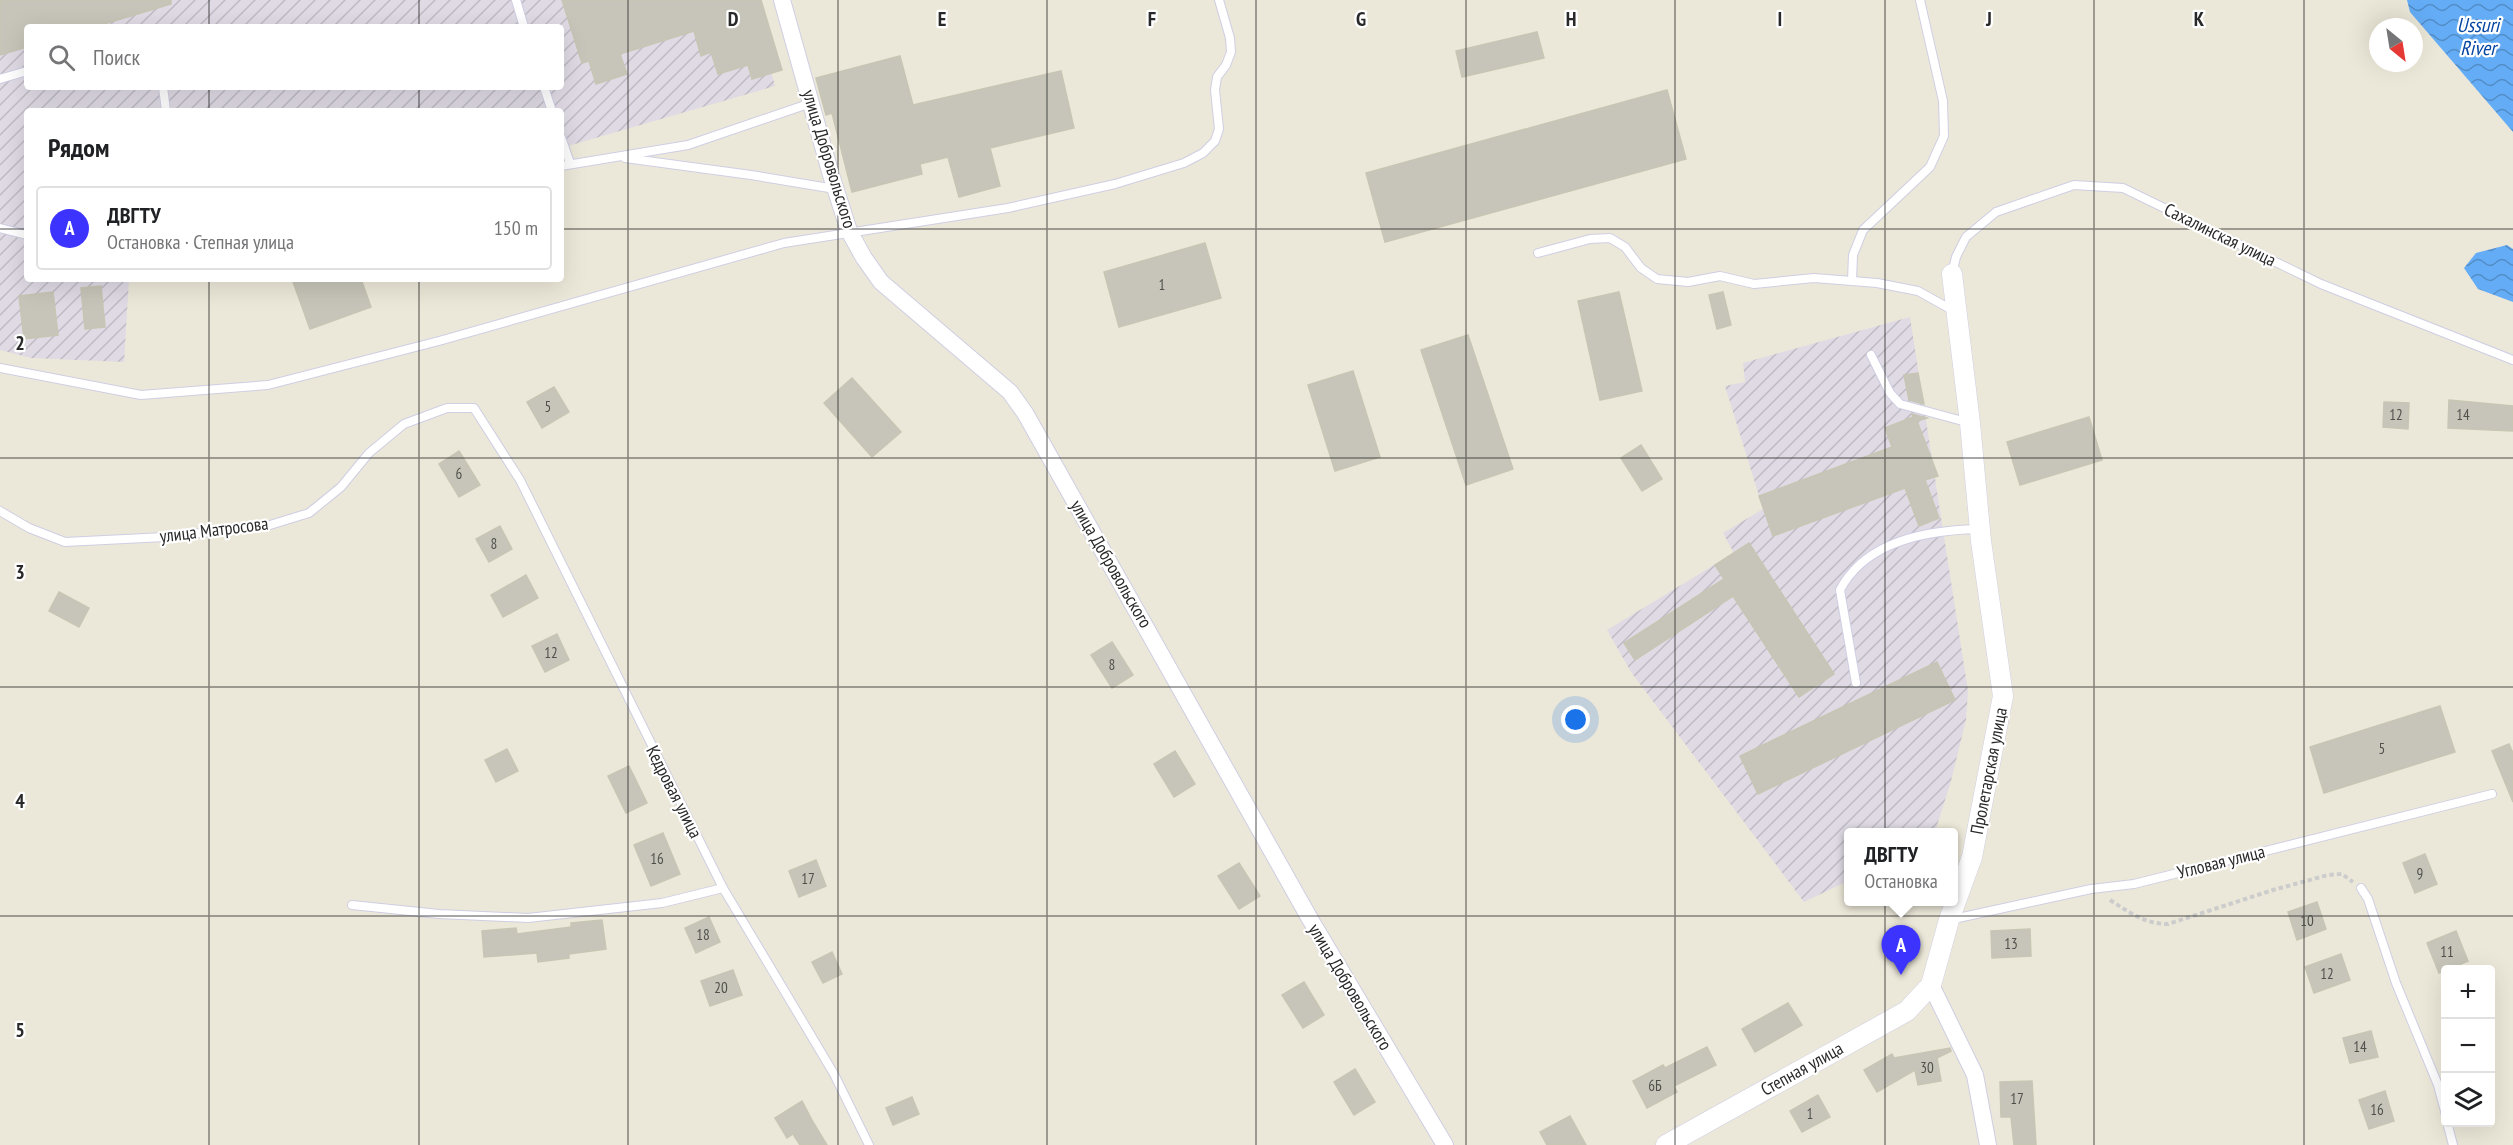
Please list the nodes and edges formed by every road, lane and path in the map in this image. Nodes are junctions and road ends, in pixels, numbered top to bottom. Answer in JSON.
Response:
{"nodes":[{"id":1,"x":516,"y":0,"type":"edge"},
{"id":2,"x":782,"y":0,"type":"edge"},
{"id":3,"x":1219,"y":0,"type":"edge"},
{"id":4,"x":1920,"y":0,"type":"edge"},
{"id":5,"x":523,"y":24,"type":"edge"},
{"id":6,"x":24,"y":72,"type":"edge"},
{"id":7,"x":0,"y":79,"type":"edge"},
{"id":8,"x":163,"y":90,"type":"edge"},
{"id":9,"x":545,"y":90,"type":"edge"},
{"id":10,"x":811,"y":103,"type":"junction"},
{"id":11,"x":166,"y":108,"type":"edge"},
{"id":12,"x":551,"y":108,"type":"edge"},
{"id":13,"x":615,"y":156,"type":"junction"},
{"id":14,"x":565,"y":165,"type":"edge"},
{"id":15,"x":836,"y":189,"type":"junction"},
{"id":16,"x":0,"y":228,"type":"edge"},
{"id":17,"x":849,"y":231,"type":"junction"},
{"id":18,"x":24,"y":234,"type":"edge"},
{"id":19,"x":1538,"y":253,"type":"dead end"},
{"id":20,"x":1952,"y":274,"type":"joint"},
{"id":21,"x":1852,"y":281,"type":"junction"},
{"id":22,"x":1957,"y":313,"type":"junction"},
{"id":23,"x":1871,"y":355,"type":"dead end"},
{"id":24,"x":2513,"y":360,"type":"edge"},
{"id":25,"x":0,"y":368,"type":"edge"},
{"id":26,"x":1970,"y":423,"type":"junction"},
{"id":27,"x":491,"y":433,"type":"joint"},
{"id":28,"x":0,"y":511,"type":"edge"},
{"id":29,"x":1980,"y":529,"type":"junction"},
{"id":30,"x":1856,"y":683,"type":"dead end"},
{"id":31,"x":2492,"y":794,"type":"dead end"},
{"id":32,"x":723,"y":888,"type":"junction"},
{"id":33,"x":2361,"y":888,"type":"joint"},
{"id":34,"x":2091,"y":889,"type":"junction"},
{"id":35,"x":1958,"y":895,"type":"edge"},
{"id":36,"x":352,"y":905,"type":"dead end"},
{"id":37,"x":1954,"y":906,"type":"edge"},
{"id":38,"x":1949,"y":920,"type":"junction"},
{"id":39,"x":1931,"y":985,"type":"junction"},
{"id":40,"x":2441,"y":1098,"type":"edge"},
{"id":41,"x":2448,"y":1127,"type":"edge"},
{"id":42,"x":869,"y":1145,"type":"edge"},
{"id":43,"x":1445,"y":1145,"type":"edge"},
{"id":44,"x":1666,"y":1145,"type":"edge"},
{"id":45,"x":1988,"y":1145,"type":"edge"},
{"id":46,"x":2453,"y":1145,"type":"edge"}],
"edges":[{"from":1,"to":5,"type":"lane"},
{"from":2,"to":10,"type":"street","name":"улица Добровольского"},
{"from":3,"to":17,"type":"lane"},
{"from":4,"to":21,"type":"lane"},
{"from":6,"to":7,"type":"lane"},
{"from":8,"to":11,"type":"lane"},
{"from":9,"to":12,"type":"lane"},
{"from":10,"to":13,"type":"lane"},
{"from":10,"to":15,"type":"street","name":"улица Добровольского"},
{"from":13,"to":14,"type":"lane"},
{"from":13,"to":15,"type":"lane"},
{"from":15,"to":17,"type":"street","name":"улица Добровольского"},
{"from":16,"to":18,"type":"lane"},
{"from":17,"to":25,"type":"lane"},
{"from":17,"to":43,"type":"street","name":"улица Добровольского"},
{"from":19,"to":21,"type":"lane"},
{"from":20,"to":22,"type":"street","name":"Пролетарская улица"},
{"from":20,"to":24,"type":"lane","name":"Сахалинская улица"},
{"from":21,"to":22,"type":"lane"},
{"from":22,"to":26,"type":"street","name":"Пролетарская улица"},
{"from":23,"to":26,"type":"lane"},
{"from":26,"to":29,"type":"street","name":"Пролетарская улица"},
{"from":27,"to":28,"type":"lane","name":"улица Матросова"},
{"from":27,"to":32,"type":"lane","name":"Кедровая улица"},
{"from":29,"to":30,"type":"lane"},
{"from":29,"to":35,"type":"street","name":"Пролетарская улица"},
{"from":31,"to":34,"type":"lane","name":"Угловая улица"},
{"from":32,"to":36,"type":"lane"},
{"from":32,"to":42,"type":"lane","name":"Кедровая улица"},
{"from":33,"to":34,"type":"path"},
{"from":33,"to":40,"type":"lane"},
{"from":34,"to":38,"type":"lane","name":"Угловая улица"},
{"from":37,"to":38,"type":"street","name":"Пролетарская улица"},
{"from":38,"to":39,"type":"street","name":"Пролетарская улица"},
{"from":39,"to":44,"type":"street","name":"Степная улица"},
{"from":39,"to":45,"type":"street"},
{"from":41,"to":46,"type":"lane"}]}
